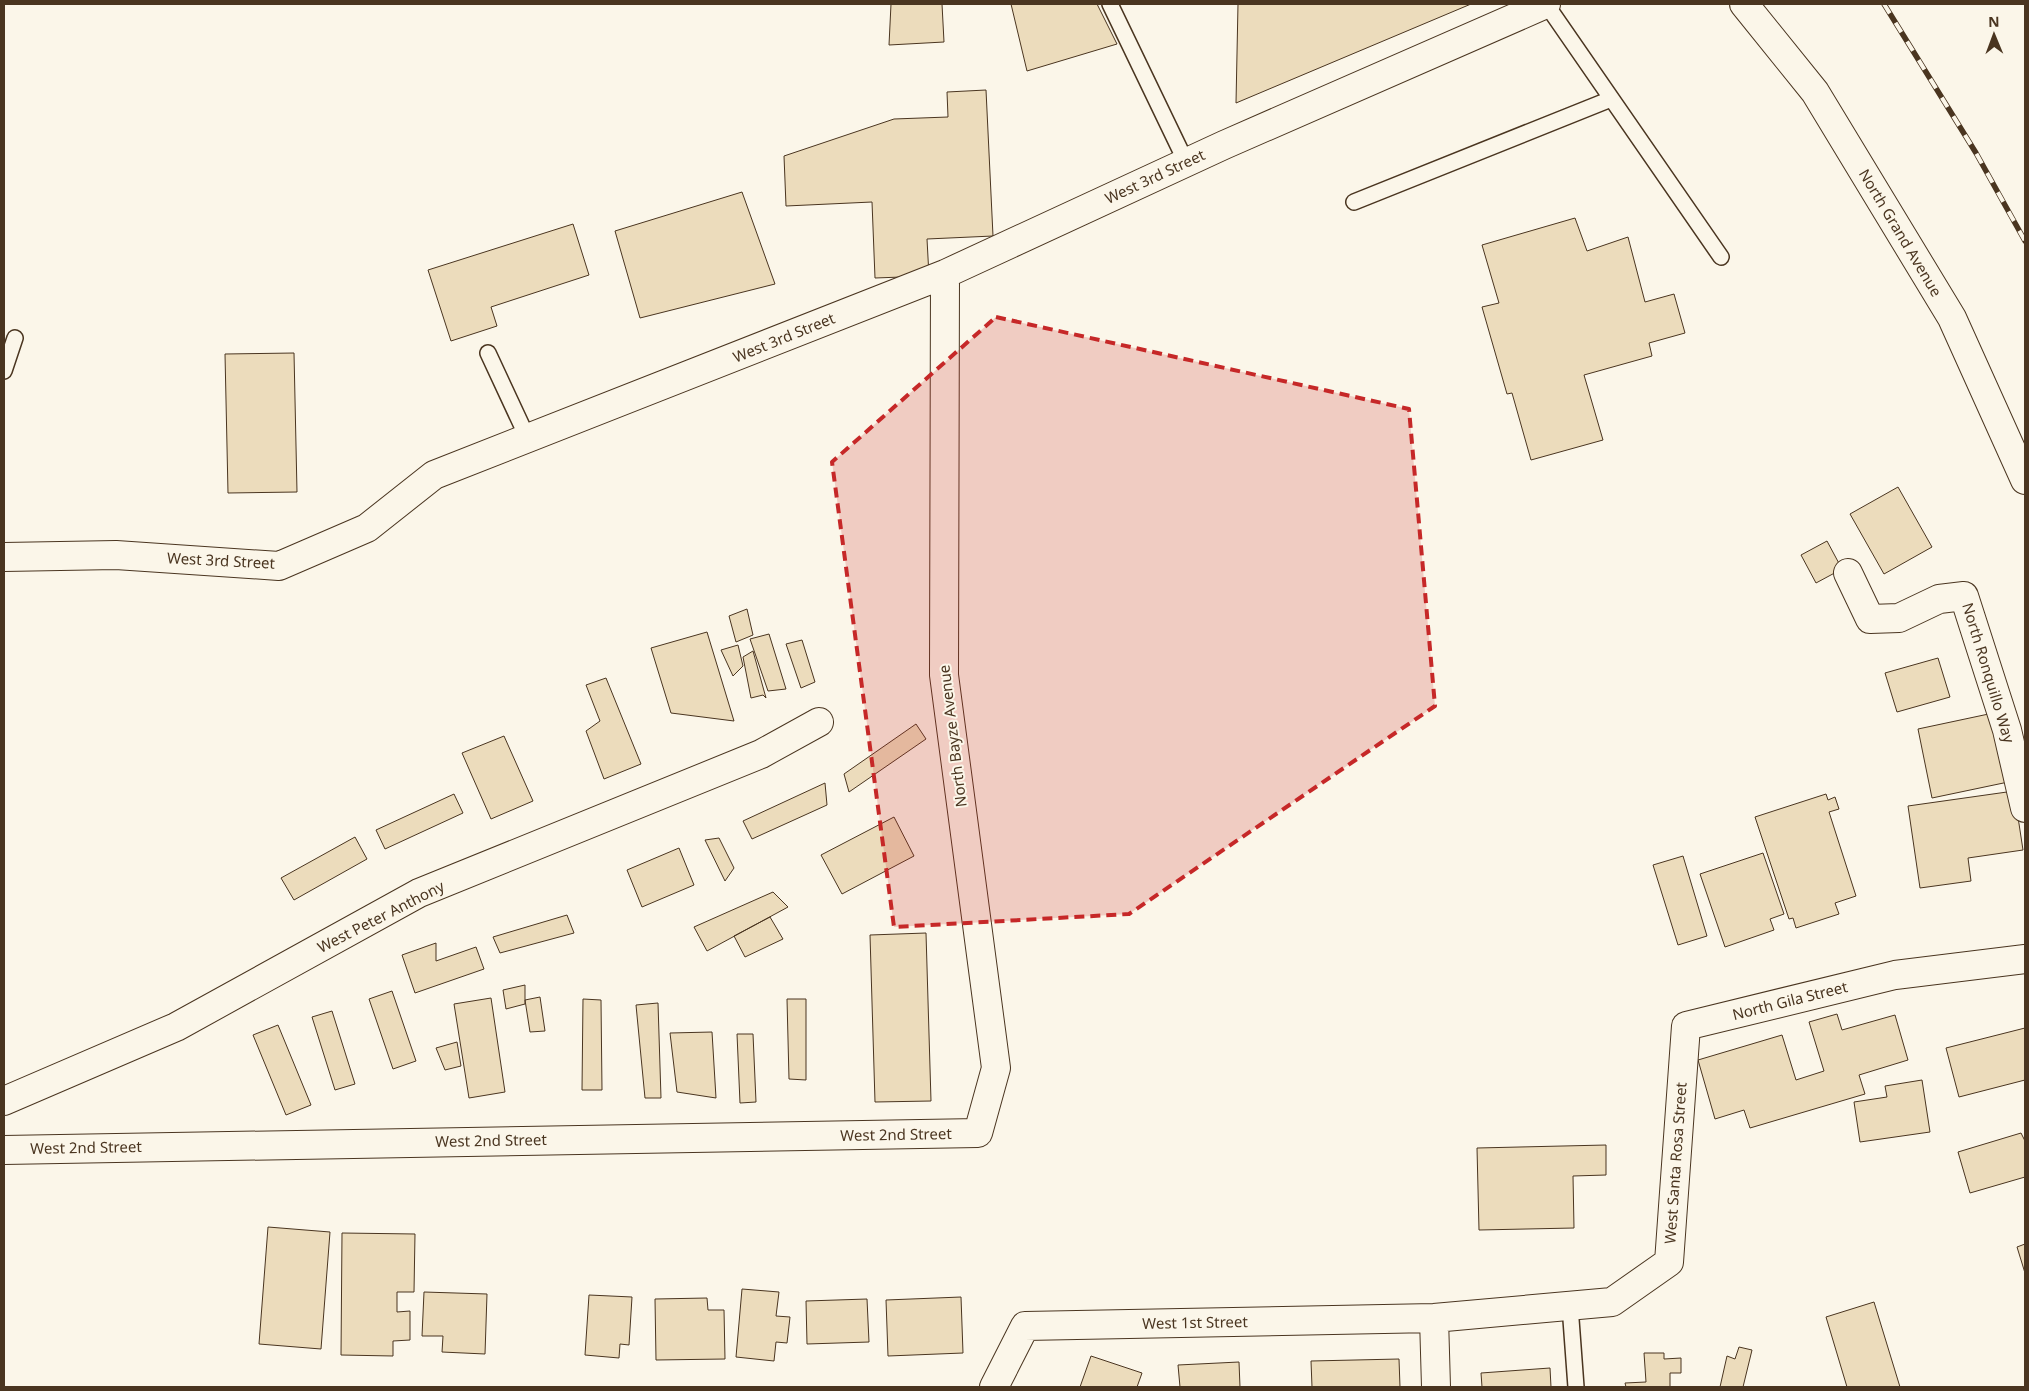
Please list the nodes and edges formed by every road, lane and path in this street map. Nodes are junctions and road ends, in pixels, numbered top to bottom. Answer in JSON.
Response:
{"nodes":[{"id":1,"x":1110,"y":4,"type":"edge"},
{"id":2,"x":1546,"y":4,"type":"edge"},
{"id":3,"x":1744,"y":4,"type":"edge"},
{"id":4,"x":1611,"y":99,"type":"junction"},
{"id":5,"x":1186,"y":162,"type":"junction"},
{"id":6,"x":1354,"y":202,"type":"dead end"},
{"id":7,"x":1721,"y":257,"type":"dead end"},
{"id":8,"x":945,"y":274,"type":"junction"},
{"id":9,"x":15,"y":338,"type":"dead end"},
{"id":10,"x":488,"y":353,"type":"dead end"},
{"id":11,"x":4,"y":371,"type":"edge"},
{"id":12,"x":528,"y":439,"type":"junction"},
{"id":13,"x":2025,"y":480,"type":"edge"},
{"id":14,"x":4,"y":557,"type":"edge"},
{"id":15,"x":1848,"y":573,"type":"dead end"},
{"id":16,"x":819,"y":722,"type":"dead end"},
{"id":17,"x":2025,"y":808,"type":"edge"},
{"id":18,"x":2025,"y":959,"type":"edge"},
{"id":19,"x":1686,"y":1026,"type":"joint"},
{"id":20,"x":4,"y":1101,"type":"edge"},
{"id":21,"x":978,"y":1133,"type":"joint"},
{"id":22,"x":4,"y":1150,"type":"edge"},
{"id":23,"x":1570,"y":1306,"type":"junction"},
{"id":24,"x":1434,"y":1318,"type":"junction"},
{"id":25,"x":994,"y":1387,"type":"edge"},
{"id":26,"x":1436,"y":1387,"type":"edge"},
{"id":27,"x":1576,"y":1387,"type":"edge"}],
"edges":[{"from":1,"to":5,"type":"lane"},
{"from":2,"to":4,"type":"lane"},
{"from":2,"to":5,"type":"street","name":"West 3rd Street"},
{"from":3,"to":13,"type":"street","name":"North Grand Avenue"},
{"from":4,"to":6,"type":"lane"},
{"from":4,"to":7,"type":"lane"},
{"from":5,"to":8,"type":"street","name":"West 3rd Street"},
{"from":8,"to":12,"type":"street","name":"West 3rd Street"},
{"from":8,"to":21,"type":"street","name":"North Bayze Avenue"},
{"from":9,"to":11,"type":"lane"},
{"from":10,"to":12,"type":"lane"},
{"from":12,"to":14,"type":"street","name":"West 3rd Street"},
{"from":15,"to":17,"type":"street","name":"North Ronquillo Way"},
{"from":16,"to":20,"type":"street","name":"West Peter Anthony"},
{"from":18,"to":19,"type":"street","name":"North Gila Street"},
{"from":19,"to":23,"type":"street","name":"West Santa Rosa Street"},
{"from":21,"to":22,"type":"street","name":"West 2nd Street"},
{"from":23,"to":24,"type":"street","name":"West Santa Rosa Street"},
{"from":23,"to":27,"type":"lane"},
{"from":24,"to":25,"type":"street","name":"West 1st Street"},
{"from":24,"to":26,"type":"street"}]}
